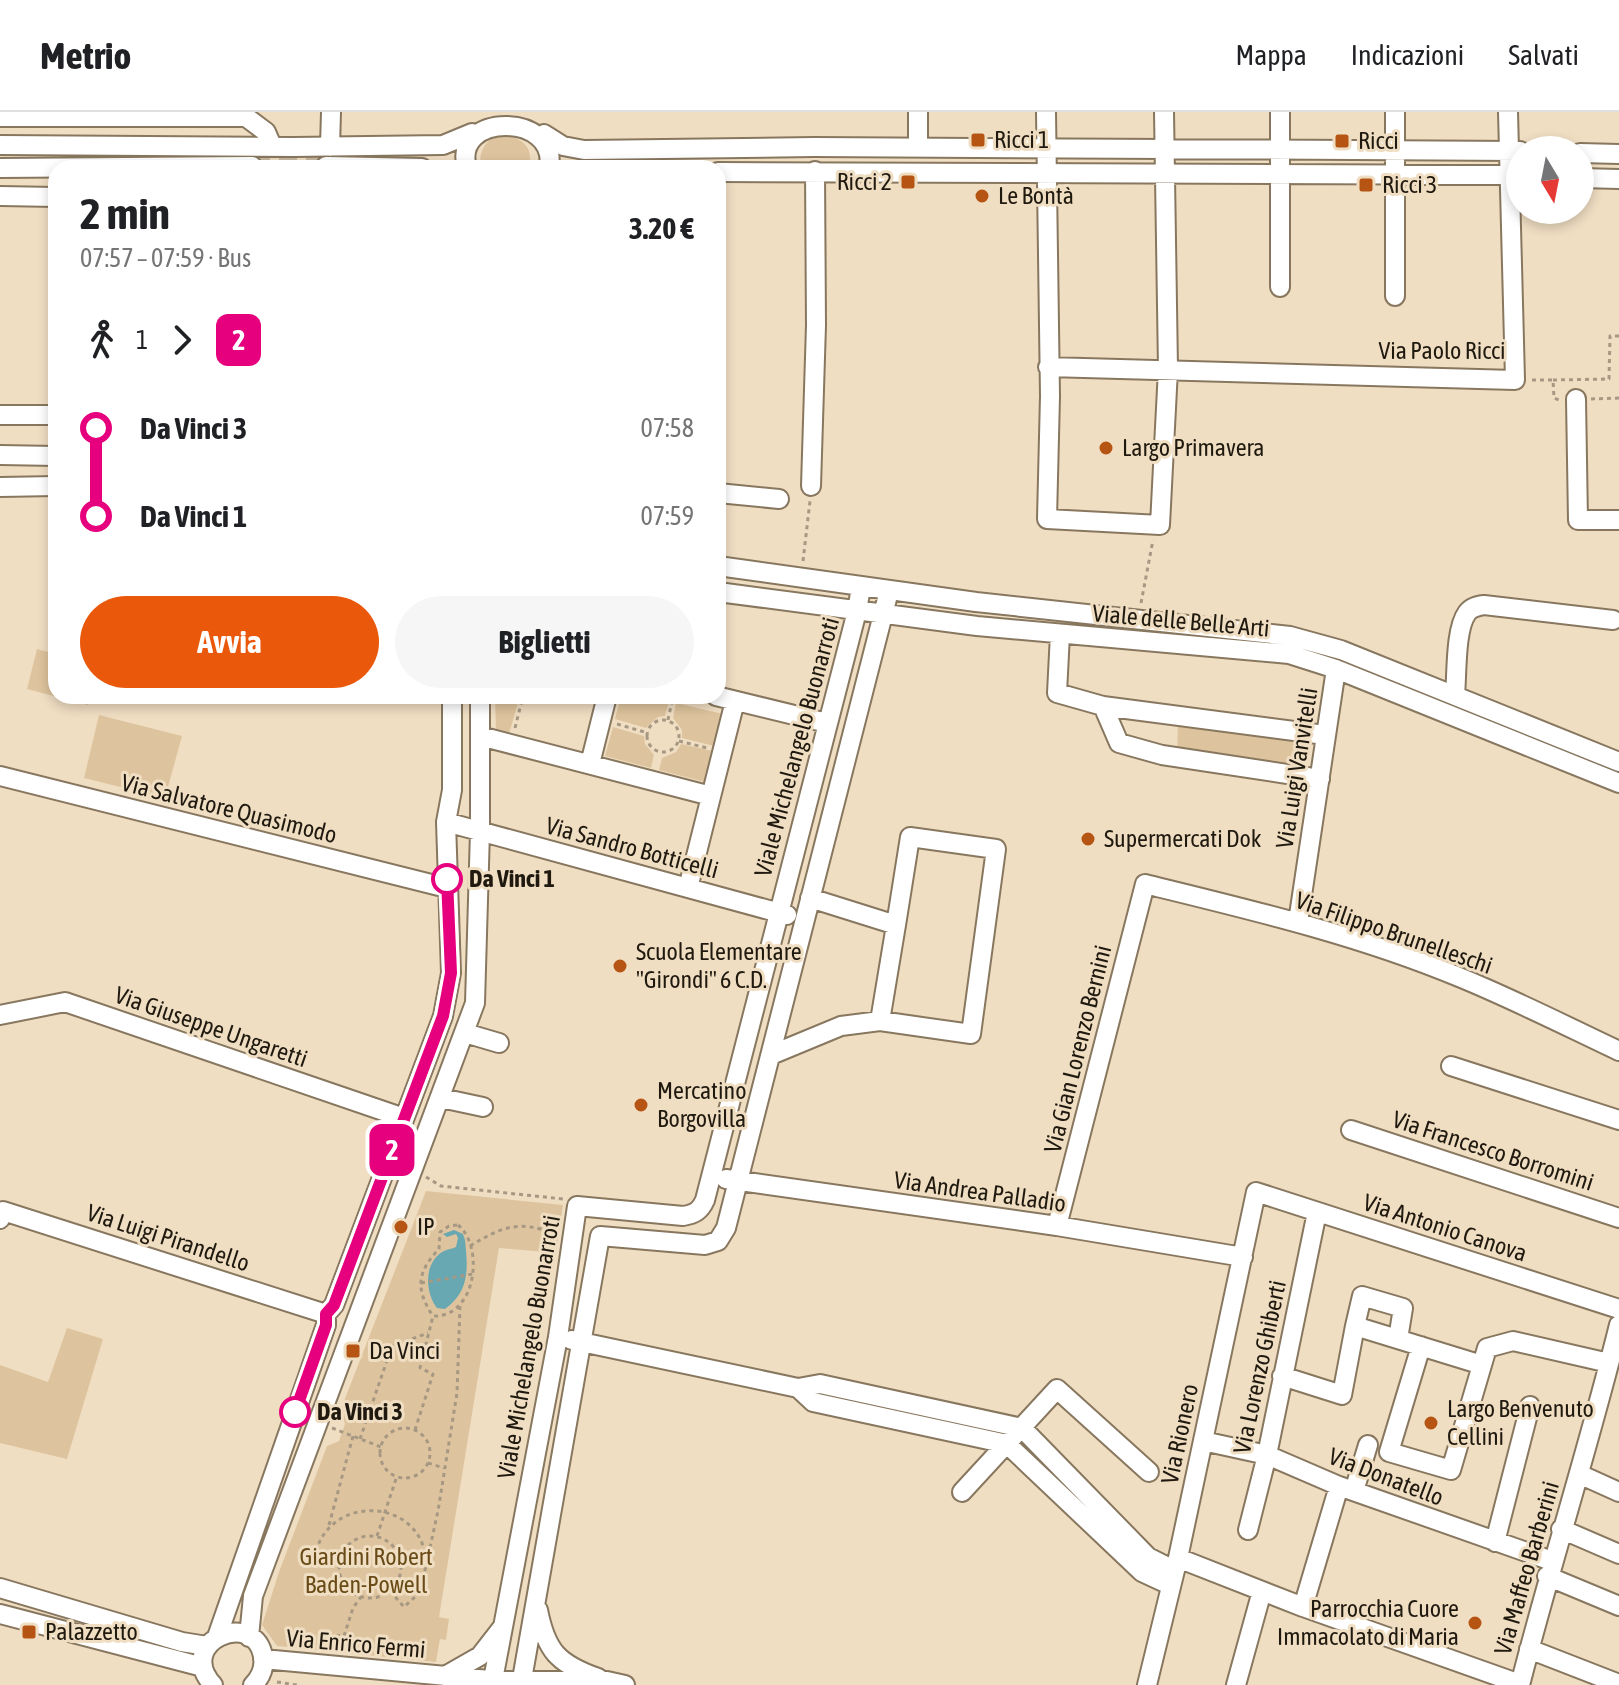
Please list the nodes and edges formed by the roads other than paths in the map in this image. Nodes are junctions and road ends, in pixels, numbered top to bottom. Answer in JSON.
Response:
{"nodes":[{"id":1,"x":331,"y":112,"type":"edge"},
{"id":2,"x":918,"y":112,"type":"edge"},
{"id":3,"x":1046,"y":112,"type":"edge"},
{"id":4,"x":1164,"y":112,"type":"edge"},
{"id":5,"x":1280,"y":112,"type":"edge"},
{"id":6,"x":1395,"y":112,"type":"edge"},
{"id":7,"x":1508,"y":112,"type":"edge"},
{"id":8,"x":96,"y":114,"type":"edge"},
{"id":9,"x":0,"y":117,"type":"edge"},
{"id":10,"x":529,"y":119,"type":"edge"},
{"id":11,"x":472,"y":133,"type":"junction"},
{"id":12,"x":1512,"y":136,"type":"edge"},
{"id":13,"x":0,"y":145,"type":"edge"},
{"id":14,"x":272,"y":146,"type":"junction"},
{"id":15,"x":335,"y":147,"type":"junction"},
{"id":16,"x":918,"y":147,"type":"junction"},
{"id":17,"x":1045,"y":148,"type":"junction"},
{"id":18,"x":1280,"y":148,"type":"junction"},
{"id":19,"x":1164,"y":149,"type":"junction"},
{"id":20,"x":1395,"y":149,"type":"junction"},
{"id":21,"x":1506,"y":151,"type":"edge"},
{"id":22,"x":1594,"y":153,"type":"edge"},
{"id":23,"x":1619,"y":154,"type":"edge"},
{"id":24,"x":334,"y":160,"type":"edge"},
{"id":25,"x":467,"y":160,"type":"edge"},
{"id":26,"x":550,"y":160,"type":"edge"},
{"id":27,"x":0,"y":168,"type":"edge"},
{"id":28,"x":48,"y":168,"type":"edge"},
{"id":29,"x":815,"y":171,"type":"junction"},
{"id":30,"x":726,"y":172,"type":"edge"},
{"id":31,"x":1046,"y":174,"type":"junction"},
{"id":32,"x":1165,"y":175,"type":"junction"},
{"id":33,"x":1279,"y":175,"type":"junction"},
{"id":34,"x":1506,"y":175,"type":"edge"},
{"id":35,"x":1395,"y":176,"type":"junction"},
{"id":36,"x":1594,"y":178,"type":"edge"},
{"id":37,"x":1619,"y":179,"type":"edge"},
{"id":38,"x":0,"y":196,"type":"edge"},
{"id":39,"x":48,"y":197,"type":"edge"},
{"id":40,"x":1514,"y":224,"type":"edge"},
{"id":41,"x":1280,"y":287,"type":"dead end"},
{"id":42,"x":1395,"y":296,"type":"dead end"},
{"id":43,"x":1048,"y":367,"type":"junction"},
{"id":44,"x":1168,"y":369,"type":"junction"},
{"id":45,"x":1576,"y":399,"type":"road end"},
{"id":46,"x":0,"y":415,"type":"edge"},
{"id":47,"x":48,"y":415,"type":"edge"},
{"id":48,"x":0,"y":455,"type":"edge"},
{"id":49,"x":48,"y":456,"type":"edge"},
{"id":50,"x":48,"y":486,"type":"edge"},
{"id":51,"x":811,"y":486,"type":"road end"},
{"id":52,"x":0,"y":487,"type":"edge"},
{"id":53,"x":726,"y":494,"type":"edge"},
{"id":54,"x":779,"y":499,"type":"dead end"},
{"id":55,"x":1619,"y":520,"type":"edge"},
{"id":56,"x":726,"y":567,"type":"edge"},
{"id":57,"x":861,"y":587,"type":"junction"},
{"id":58,"x":889,"y":591,"type":"junction"},
{"id":59,"x":726,"y":593,"type":"edge"},
{"id":60,"x":857,"y":611,"type":"junction"},
{"id":61,"x":885,"y":616,"type":"junction"},
{"id":62,"x":1613,"y":620,"type":"dead end"},
{"id":63,"x":1060,"y":634,"type":"junction"},
{"id":64,"x":1336,"y":669,"type":"junction"},
{"id":65,"x":1455,"y":695,"type":"junction"},
{"id":66,"x":726,"y":699,"type":"edge"},
{"id":67,"x":735,"y":701,"type":"junction"},
{"id":68,"x":452,"y":704,"type":"edge"},
{"id":69,"x":480,"y":704,"type":"edge"},
{"id":70,"x":605,"y":704,"type":"edge"},
{"id":71,"x":1103,"y":706,"type":"junction"},
{"id":72,"x":827,"y":723,"type":"junction"},
{"id":73,"x":1325,"y":735,"type":"junction"},
{"id":74,"x":480,"y":736,"type":"junction"},
{"id":75,"x":1619,"y":762,"type":"edge"},
{"id":76,"x":590,"y":764,"type":"junction"},
{"id":77,"x":0,"y":776,"type":"edge"},
{"id":78,"x":1320,"y":779,"type":"junction"},
{"id":79,"x":1619,"y":783,"type":"edge"},
{"id":80,"x":711,"y":796,"type":"junction"},
{"id":81,"x":446,"y":822,"type":"junction"},
{"id":82,"x":480,"y":831,"type":"junction"},
{"id":83,"x":1145,"y":884,"type":"joint"},
{"id":84,"x":447,"y":888,"type":"junction"},
{"id":85,"x":688,"y":888,"type":"junction"},
{"id":86,"x":810,"y":898,"type":"junction"},
{"id":87,"x":778,"y":913,"type":"junction"},
{"id":88,"x":804,"y":920,"type":"junction"},
{"id":89,"x":1298,"y":922,"type":"junction"},
{"id":90,"x":896,"y":925,"type":"junction"},
{"id":91,"x":0,"y":1015,"type":"edge"},
{"id":92,"x":880,"y":1021,"type":"junction"},
{"id":93,"x":465,"y":1033,"type":"junction"},
{"id":94,"x":499,"y":1043,"type":"dead end"},
{"id":95,"x":1619,"y":1051,"type":"edge"},
{"id":96,"x":771,"y":1055,"type":"junction"},
{"id":97,"x":1451,"y":1066,"type":"dead end"},
{"id":98,"x":441,"y":1098,"type":"junction"},
{"id":99,"x":483,"y":1107,"type":"dead end"},
{"id":100,"x":404,"y":1118,"type":"junction"},
{"id":101,"x":1619,"y":1120,"type":"edge"},
{"id":102,"x":430,"y":1128,"type":"junction"},
{"id":103,"x":1351,"y":1130,"type":"dead end"},
{"id":104,"x":712,"y":1175,"type":"junction"},
{"id":105,"x":737,"y":1182,"type":"junction"},
{"id":106,"x":1256,"y":1192,"type":"joint"},
{"id":107,"x":1317,"y":1212,"type":"junction"},
{"id":108,"x":1619,"y":1218,"type":"edge"},
{"id":109,"x":0,"y":1219,"type":"edge"},
{"id":110,"x":1057,"y":1226,"type":"junction"},
{"id":111,"x":1243,"y":1257,"type":"junction"},
{"id":112,"x":1619,"y":1309,"type":"edge"},
{"id":113,"x":329,"y":1315,"type":"junction"},
{"id":114,"x":355,"y":1323,"type":"junction"},
{"id":115,"x":1619,"y":1325,"type":"edge"},
{"id":116,"x":1355,"y":1326,"type":"junction"},
{"id":117,"x":558,"y":1337,"type":"junction"},
{"id":118,"x":1398,"y":1339,"type":"junction"},
{"id":119,"x":583,"y":1343,"type":"junction"},
{"id":120,"x":1421,"y":1346,"type":"junction"},
{"id":121,"x":1609,"y":1363,"type":"junction"},
{"id":122,"x":1482,"y":1365,"type":"junction"},
{"id":123,"x":1282,"y":1376,"type":"junction"},
{"id":124,"x":798,"y":1388,"type":"junction"},
{"id":125,"x":1611,"y":1391,"type":"edge"},
{"id":126,"x":1530,"y":1406,"type":"dead end"},
{"id":127,"x":1022,"y":1428,"type":"junction"},
{"id":128,"x":1203,"y":1441,"type":"junction"},
{"id":129,"x":1007,"y":1444,"type":"junction"},
{"id":130,"x":1368,"y":1445,"type":"dead end"},
{"id":131,"x":1267,"y":1455,"type":"junction"},
{"id":132,"x":1149,"y":1472,"type":"dead end"},
{"id":133,"x":1579,"y":1474,"type":"junction"},
{"id":134,"x":1347,"y":1489,"type":"junction"},
{"id":135,"x":962,"y":1492,"type":"dead end"},
{"id":136,"x":1619,"y":1492,"type":"edge"},
{"id":137,"x":1561,"y":1529,"type":"junction"},
{"id":138,"x":1248,"y":1530,"type":"dead end"},
{"id":139,"x":1495,"y":1542,"type":"junction"},
{"id":140,"x":1619,"y":1554,"type":"edge"},
{"id":141,"x":1550,"y":1569,"type":"junction"},
{"id":142,"x":1174,"y":1571,"type":"junction"},
{"id":143,"x":0,"y":1588,"type":"edge"},
{"id":144,"x":1262,"y":1591,"type":"junction"},
{"id":145,"x":536,"y":1603,"type":"junction"},
{"id":146,"x":1619,"y":1606,"type":"edge"},
{"id":147,"x":1303,"y":1607,"type":"junction"},
{"id":148,"x":0,"y":1614,"type":"edge"},
{"id":149,"x":503,"y":1627,"type":"junction"},
{"id":150,"x":249,"y":1637,"type":"junction"},
{"id":151,"x":212,"y":1642,"type":"junction"},
{"id":152,"x":1529,"y":1649,"type":"junction"},
{"id":153,"x":263,"y":1659,"type":"junction"},
{"id":154,"x":445,"y":1676,"type":"junction"},
{"id":155,"x":207,"y":1679,"type":"edge"},
{"id":156,"x":492,"y":1683,"type":"edge"},
{"id":157,"x":616,"y":1683,"type":"edge"},
{"id":158,"x":521,"y":1684,"type":"edge"},
{"id":159,"x":1619,"y":1684,"type":"edge"},
{"id":160,"x":253,"y":1685,"type":"edge"},
{"id":161,"x":1148,"y":1685,"type":"edge"},
{"id":162,"x":1236,"y":1685,"type":"edge"},
{"id":163,"x":1520,"y":1685,"type":"edge"}],
"edges":[{"from":1,"to":15,"type":"street"},
{"from":2,"to":16,"type":"street"},
{"from":3,"to":17,"type":"street"},
{"from":4,"to":19,"type":"street"},
{"from":5,"to":18,"type":"street"},
{"from":6,"to":20,"type":"street"},
{"from":7,"to":12,"type":"street","name":"Via Paolo Ricci"},
{"from":8,"to":9,"type":"street"},
{"from":8,"to":14,"type":"street"},
{"from":10,"to":11,"type":"street"},
{"from":10,"to":16,"type":"street"},
{"from":10,"to":26,"type":"street"},
{"from":11,"to":15,"type":"street"},
{"from":11,"to":25,"type":"street"},
{"from":13,"to":14,"type":"street"},
{"from":14,"to":15,"type":"street"},
{"from":15,"to":24,"type":"street"},
{"from":16,"to":17,"type":"street"},
{"from":17,"to":19,"type":"street"},
{"from":17,"to":31,"type":"street"},
{"from":18,"to":19,"type":"street"},
{"from":18,"to":20,"type":"street"},
{"from":18,"to":33,"type":"street"},
{"from":19,"to":32,"type":"street"},
{"from":20,"to":21,"type":"street"},
{"from":20,"to":35,"type":"street"},
{"from":22,"to":23,"type":"street"},
{"from":27,"to":28,"type":"street"},
{"from":29,"to":30,"type":"street"},
{"from":29,"to":31,"type":"street"},
{"from":29,"to":51,"type":"street"},
{"from":31,"to":32,"type":"street"},
{"from":31,"to":43,"type":"street"},
{"from":32,"to":33,"type":"street"},
{"from":32,"to":44,"type":"street"},
{"from":33,"to":35,"type":"street"},
{"from":33,"to":41,"type":"street"},
{"from":34,"to":35,"type":"street"},
{"from":35,"to":42,"type":"street"},
{"from":36,"to":37,"type":"street"},
{"from":38,"to":39,"type":"street"},
{"from":40,"to":44,"type":"street","name":"Via Paolo Ricci"},
{"from":43,"to":44,"type":"street","name":"Via Paolo Ricci"},
{"from":43,"to":44,"type":"street"},
{"from":45,"to":55,"type":"street"},
{"from":46,"to":47,"type":"street"},
{"from":48,"to":49,"type":"street"},
{"from":50,"to":52,"type":"street"},
{"from":53,"to":54,"type":"street"},
{"from":56,"to":57,"type":"street","name":"Viale delle Belle Arti"},
{"from":57,"to":58,"type":"street","name":"Viale delle Belle Arti"},
{"from":57,"to":60,"type":"street","name":"Viale Michelangelo Buonarroti"},
{"from":58,"to":61,"type":"street"},
{"from":58,"to":65,"type":"street","name":"Viale delle Belle Arti"},
{"from":59,"to":60,"type":"street","name":"Viale delle Belle Arti"},
{"from":60,"to":61,"type":"street","name":"Viale delle Belle Arti"},
{"from":60,"to":72,"type":"street","name":"Viale Michelangelo Buonarroti"},
{"from":61,"to":63,"type":"street","name":"Viale delle Belle Arti"},
{"from":61,"to":86,"type":"street"},
{"from":62,"to":65,"type":"street"},
{"from":63,"to":64,"type":"street","name":"Viale delle Belle Arti"},
{"from":63,"to":71,"type":"street"},
{"from":64,"to":73,"type":"street","name":"Via Luigi Vanvitelli"},
{"from":64,"to":79,"type":"street","name":"Viale delle Belle Arti"},
{"from":65,"to":75,"type":"street","name":"Viale delle Belle Arti"},
{"from":66,"to":67,"type":"street"},
{"from":67,"to":72,"type":"street"},
{"from":67,"to":80,"type":"street"},
{"from":68,"to":81,"type":"street"},
{"from":69,"to":74,"type":"street"},
{"from":70,"to":76,"type":"street"},
{"from":71,"to":73,"type":"street"},
{"from":71,"to":78,"type":"street"},
{"from":72,"to":87,"type":"street","name":"Viale Michelangelo Buonarroti"},
{"from":73,"to":78,"type":"street","name":"Via Luigi Vanvitelli"},
{"from":74,"to":76,"type":"street"},
{"from":74,"to":82,"type":"street"},
{"from":76,"to":80,"type":"street"},
{"from":77,"to":84,"type":"street","name":"Via Salvatore Quasimodo"},
{"from":78,"to":89,"type":"street","name":"Via Luigi Vanvitelli"},
{"from":80,"to":85,"type":"street"},
{"from":81,"to":82,"type":"street","name":"Via Sandro Botticelli"},
{"from":81,"to":84,"type":"street"},
{"from":82,"to":85,"type":"street","name":"Via Sandro Botticelli"},
{"from":82,"to":93,"type":"street"},
{"from":83,"to":89,"type":"street","name":"Via Filippo Brunelleschi"},
{"from":83,"to":110,"type":"street","name":"Via Gian Lorenzo Bernini"},
{"from":84,"to":100,"type":"street"},
{"from":85,"to":87,"type":"street","name":"Via Sandro Botticelli"},
{"from":86,"to":88,"type":"street"},
{"from":86,"to":90,"type":"street"},
{"from":87,"to":88,"type":"street","name":"Via Sandro Botticelli"},
{"from":87,"to":104,"type":"street","name":"Viale Michelangelo Buonarroti"},
{"from":88,"to":96,"type":"street"},
{"from":89,"to":95,"type":"street","name":"Via Filippo Brunelleschi"},
{"from":90,"to":92,"type":"street"},
{"from":90,"to":92,"type":"street"},
{"from":91,"to":100,"type":"street","name":"Via Giuseppe Ungaretti"},
{"from":92,"to":96,"type":"street"},
{"from":93,"to":94,"type":"street"},
{"from":93,"to":98,"type":"street"},
{"from":96,"to":105,"type":"street"},
{"from":97,"to":101,"type":"street"},
{"from":98,"to":99,"type":"street"},
{"from":98,"to":102,"type":"street"},
{"from":100,"to":102,"type":"street","name":"Via Giuseppe Ungaretti"},
{"from":100,"to":113,"type":"street"},
{"from":102,"to":114,"type":"street"},
{"from":103,"to":108,"type":"street","name":"Via Francesco Borromini"},
{"from":104,"to":105,"type":"street","name":"Via Andrea Palladio"},
{"from":104,"to":117,"type":"street","name":"Viale Michelangelo Buonarroti"},
{"from":105,"to":110,"type":"street","name":"Via Andrea Palladio"},
{"from":105,"to":119,"type":"street"},
{"from":106,"to":107,"type":"street","name":"Via Antonio Canova"},
{"from":106,"to":111,"type":"street","name":"Via Rionero"},
{"from":107,"to":112,"type":"street","name":"Via Antonio Canova"},
{"from":107,"to":123,"type":"street","name":"Via Lorenzo Ghiberti"},
{"from":109,"to":113,"type":"street","name":"Via Luigi Pirandello"},
{"from":110,"to":111,"type":"street","name":"Via Andrea Palladio"},
{"from":111,"to":128,"type":"street","name":"Via Rionero"},
{"from":113,"to":114,"type":"street"},
{"from":113,"to":114,"type":"street"},
{"from":113,"to":151,"type":"street"},
{"from":114,"to":150,"type":"street"},
{"from":115,"to":121,"type":"street","name":"Via Maffeo Barberini"},
{"from":116,"to":118,"type":"street"},
{"from":116,"to":118,"type":"street"},
{"from":116,"to":123,"type":"street"},
{"from":117,"to":119,"type":"street"},
{"from":117,"to":149,"type":"street","name":"Viale Michelangelo Buonarroti"},
{"from":118,"to":120,"type":"street"},
{"from":119,"to":124,"type":"street"},
{"from":119,"to":145,"type":"street"},
{"from":120,"to":122,"type":"street"},
{"from":120,"to":122,"type":"street"},
{"from":121,"to":122,"type":"street"},
{"from":121,"to":125,"type":"street","name":"Via Maffeo Barberini"},
{"from":123,"to":131,"type":"street","name":"Via Lorenzo Ghiberti"},
{"from":124,"to":127,"type":"street"},
{"from":124,"to":129,"type":"street"},
{"from":125,"to":133,"type":"street","name":"Via Maffeo Barberini"},
{"from":126,"to":139,"type":"street"},
{"from":127,"to":129,"type":"street"},
{"from":127,"to":132,"type":"street"},
{"from":127,"to":142,"type":"street"},
{"from":128,"to":131,"type":"street","name":"Via Donatello"},
{"from":128,"to":142,"type":"street","name":"Via Rionero"},
{"from":129,"to":135,"type":"street"},
{"from":129,"to":142,"type":"street"},
{"from":130,"to":134,"type":"street"},
{"from":131,"to":134,"type":"street","name":"Via Donatello"},
{"from":131,"to":138,"type":"street","name":"Via Lorenzo Ghiberti"},
{"from":133,"to":136,"type":"street"},
{"from":133,"to":137,"type":"street","name":"Via Maffeo Barberini"},
{"from":134,"to":139,"type":"street","name":"Via Donatello"},
{"from":134,"to":147,"type":"street"},
{"from":137,"to":140,"type":"street"},
{"from":137,"to":141,"type":"street","name":"Via Maffeo Barberini"},
{"from":139,"to":141,"type":"street","name":"Via Donatello"},
{"from":141,"to":146,"type":"street","name":"Via Donatello"},
{"from":141,"to":152,"type":"street","name":"Via Maffeo Barberini"},
{"from":142,"to":144,"type":"street"},
{"from":142,"to":161,"type":"street","name":"Via Rionero"},
{"from":143,"to":151,"type":"street"},
{"from":144,"to":147,"type":"street"},
{"from":144,"to":162,"type":"street"},
{"from":145,"to":157,"type":"street","name":"Via Enrico Fermi"},
{"from":145,"to":158,"type":"street"},
{"from":147,"to":163,"type":"street"},
{"from":148,"to":155,"type":"street"},
{"from":149,"to":154,"type":"street","name":"Via Enrico Fermi"},
{"from":149,"to":156,"type":"street","name":"Viale Michelangelo Buonarroti"},
{"from":150,"to":151,"type":"street"},
{"from":150,"to":153,"type":"street"},
{"from":151,"to":155,"type":"street"},
{"from":152,"to":159,"type":"street"},
{"from":152,"to":163,"type":"street","name":"Via Maffeo Barberini"},
{"from":153,"to":154,"type":"street","name":"Via Enrico Fermi"},
{"from":153,"to":160,"type":"street"},
{"from":154,"to":156,"type":"street","name":"Via Enrico Fermi"},
{"from":156,"to":158,"type":"street","name":"Via Enrico Fermi"},
{"from":157,"to":158,"type":"street","name":"Via Enrico Fermi"}]}
